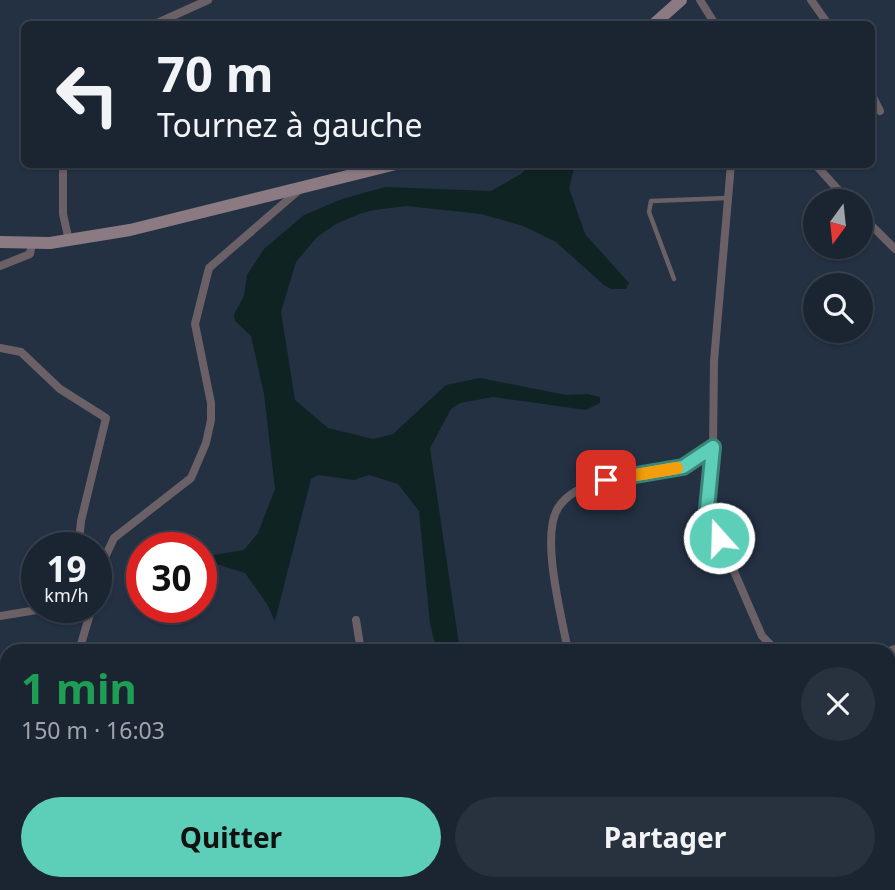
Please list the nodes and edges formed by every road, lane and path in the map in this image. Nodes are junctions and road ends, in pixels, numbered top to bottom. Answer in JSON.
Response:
{"nodes":[{"id":1,"x":208,"y":0,"type":"edge"},
{"id":2,"x":681,"y":0,"type":"edge"},
{"id":3,"x":700,"y":0,"type":"edge"},
{"id":4,"x":811,"y":0,"type":"edge"},
{"id":5,"x":162,"y":21,"type":"edge"},
{"id":6,"x":657,"y":21,"type":"edge"},
{"id":7,"x":713,"y":21,"type":"edge"},
{"id":8,"x":826,"y":21,"type":"edge"},
{"id":9,"x":875,"y":101,"type":"edge"},
{"id":10,"x":880,"y":111,"type":"dead end"},
{"id":11,"x":63,"y":168,"type":"edge"},
{"id":12,"x":379,"y":168,"type":"edge"},
{"id":13,"x":731,"y":168,"type":"edge"},
{"id":14,"x":819,"y":168,"type":"edge"},
{"id":15,"x":303,"y":186,"type":"junction"},
{"id":16,"x":837,"y":189,"type":"edge"},
{"id":17,"x":728,"y":198,"type":"junction"},
{"id":18,"x":873,"y":227,"type":"edge"},
{"id":19,"x":69,"y":241,"type":"junction"},
{"id":20,"x":0,"y":242,"type":"edge"},
{"id":21,"x":32,"y":243,"type":"junction"},
{"id":22,"x":895,"y":249,"type":"edge"},
{"id":23,"x":0,"y":266,"type":"edge"},
{"id":24,"x":674,"y":279,"type":"dead end"},
{"id":25,"x":0,"y":348,"type":"edge"},
{"id":26,"x":713,"y":447,"type":"junction"},
{"id":27,"x":80,"y":532,"type":"edge"},
{"id":28,"x":112,"y":542,"type":"edge"},
{"id":29,"x":21,"y":613,"type":"edge"},
{"id":30,"x":0,"y":616,"type":"edge"},
{"id":31,"x":356,"y":620,"type":"dead end"},
{"id":32,"x":87,"y":623,"type":"edge"},
{"id":33,"x":81,"y":644,"type":"edge"},
{"id":34,"x":360,"y":644,"type":"edge"},
{"id":35,"x":567,"y":644,"type":"edge"},
{"id":36,"x":770,"y":644,"type":"edge"}],
"edges":[{"from":1,"to":5,"type":"street"},
{"from":2,"to":6,"type":"street"},
{"from":3,"to":7,"type":"street"},
{"from":4,"to":8,"type":"street"},
{"from":9,"to":10,"type":"street"},
{"from":11,"to":19,"type":"street"},
{"from":12,"to":15,"type":"street"},
{"from":13,"to":17,"type":"street"},
{"from":14,"to":16,"type":"street"},
{"from":15,"to":19,"type":"street"},
{"from":15,"to":28,"type":"street"},
{"from":17,"to":24,"type":"lane"},
{"from":17,"to":26,"type":"street"},
{"from":18,"to":22,"type":"street"},
{"from":19,"to":21,"type":"street"},
{"from":20,"to":21,"type":"street"},
{"from":21,"to":23,"type":"street"},
{"from":25,"to":27,"type":"street"},
{"from":26,"to":35,"type":"street"},
{"from":26,"to":36,"type":"street"},
{"from":29,"to":30,"type":"street"},
{"from":31,"to":34,"type":"street"},
{"from":32,"to":33,"type":"street"}]}
